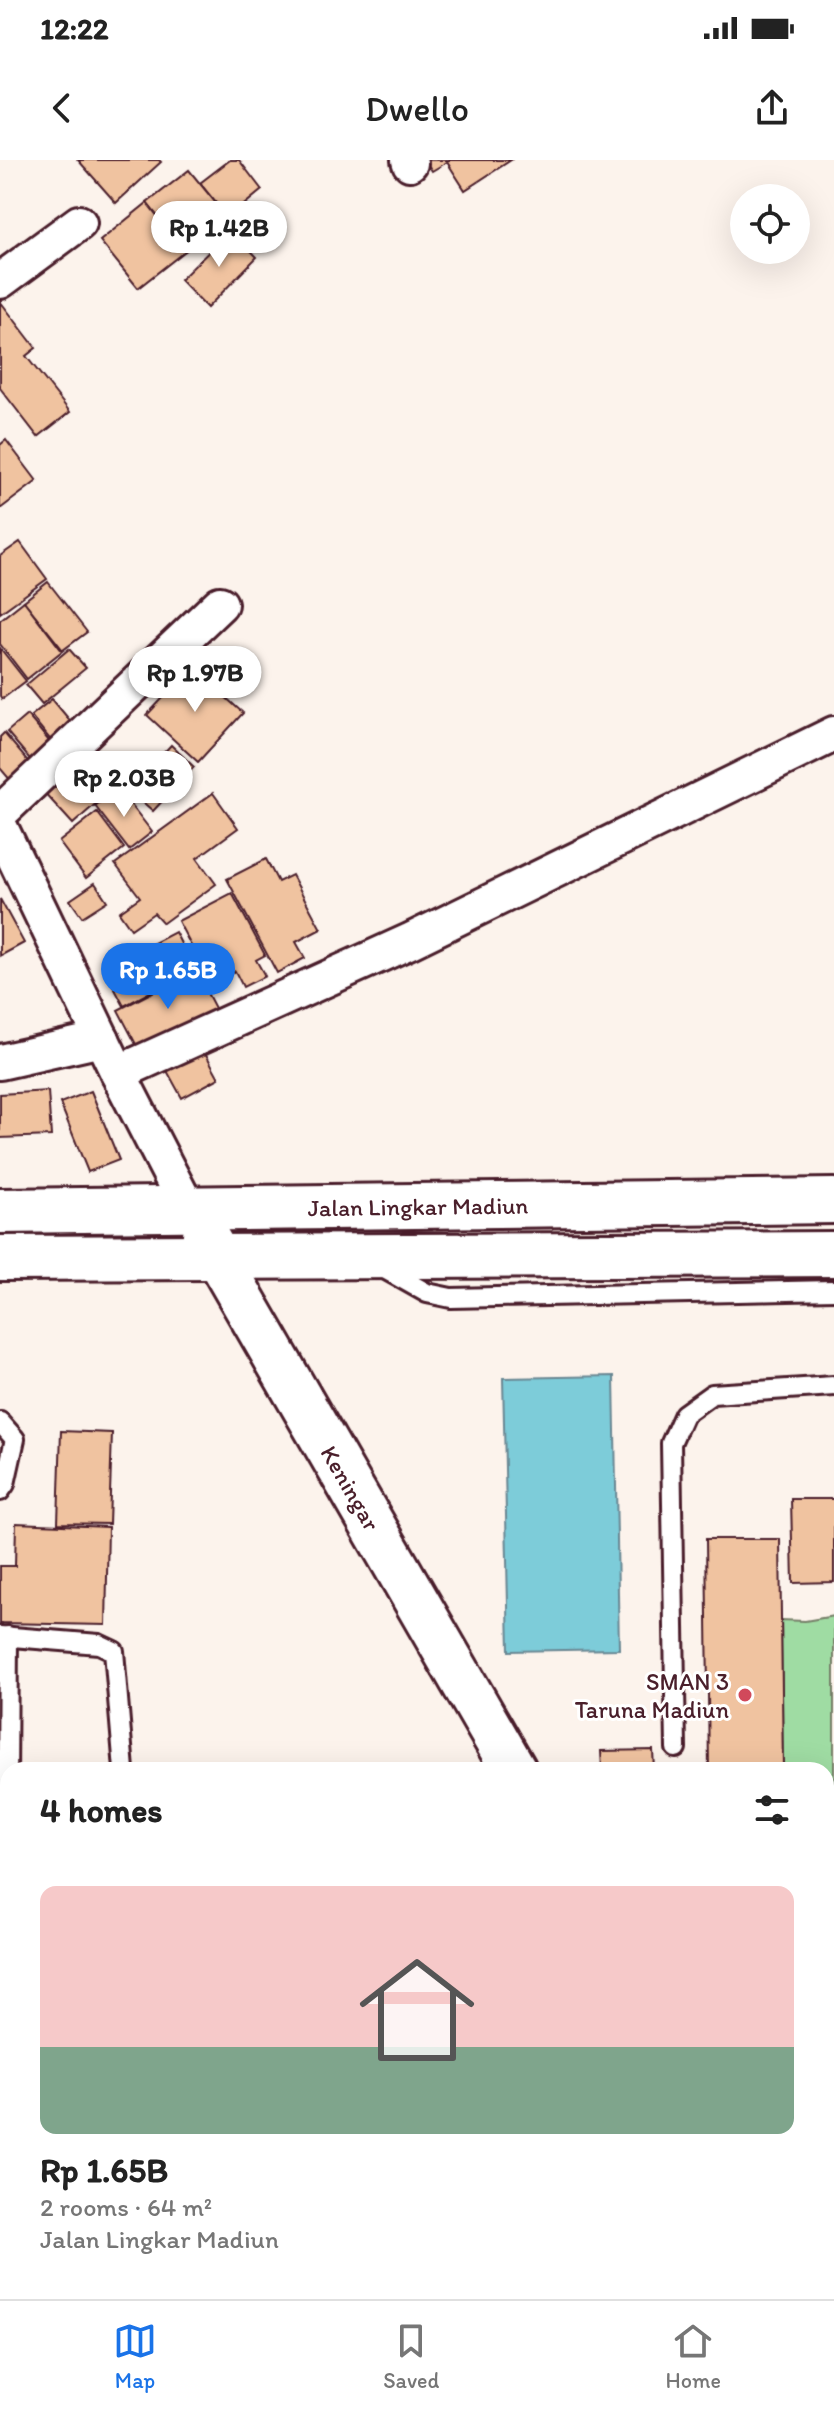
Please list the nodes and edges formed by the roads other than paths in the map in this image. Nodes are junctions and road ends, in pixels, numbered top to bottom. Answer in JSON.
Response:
{"nodes":[{"id":1,"x":79,"y":223,"type":"dead end"},
{"id":2,"x":0,"y":281,"type":"edge"},
{"id":3,"x":220,"y":604,"type":"dead end"},
{"id":4,"x":834,"y":734,"type":"edge"},
{"id":5,"x":0,"y":813,"type":"edge"},
{"id":6,"x":0,"y":827,"type":"edge"},
{"id":7,"x":102,"y":1039,"type":"junction"},
{"id":8,"x":0,"y":1062,"type":"edge"},
{"id":9,"x":118,"y":1073,"type":"junction"},
{"id":10,"x":834,"y":1201,"type":"edge"},
{"id":11,"x":187,"y":1207,"type":"junction"},
{"id":12,"x":0,"y":1211,"type":"edge"},
{"id":13,"x":834,"y":1254,"type":"edge"},
{"id":14,"x":359,"y":1255,"type":"junction"},
{"id":15,"x":218,"y":1256,"type":"junction"},
{"id":16,"x":0,"y":1258,"type":"edge"},
{"id":17,"x":834,"y":1290,"type":"edge"},
{"id":18,"x":834,"y":1386,"type":"edge"},
{"id":19,"x":0,"y":1422,"type":"edge"},
{"id":20,"x":0,"y":1491,"type":"edge"},
{"id":21,"x":4,"y":1636,"type":"edge"},
{"id":22,"x":676,"y":1748,"type":"dead end"},
{"id":23,"x":4,"y":1762,"type":"edge"},
{"id":24,"x":123,"y":1762,"type":"edge"},
{"id":25,"x":509,"y":1762,"type":"edge"}],
"edges":[{"from":1,"to":2,"type":"street"},
{"from":3,"to":5,"type":"street"},
{"from":4,"to":9,"type":"street"},
{"from":6,"to":7,"type":"street"},
{"from":7,"to":8,"type":"street"},
{"from":7,"to":9,"type":"street"},
{"from":9,"to":11,"type":"street"},
{"from":10,"to":11,"type":"main road","name":"Jalan Lingkar Madiun"},
{"from":11,"to":12,"type":"main road","name":"Jalan Lingkar Madiun"},
{"from":11,"to":15,"type":"main road","name":"Keningar"},
{"from":13,"to":14,"type":"main road","name":"Jalan Lingkar Madiun"},
{"from":14,"to":15,"type":"main road","name":"Jalan Lingkar Madiun"},
{"from":14,"to":17,"type":"lane"},
{"from":15,"to":16,"type":"main road","name":"Jalan Lingkar Madiun"},
{"from":15,"to":25,"type":"main road","name":"Keningar"},
{"from":18,"to":22,"type":"lane"},
{"from":19,"to":20,"type":"lane"},
{"from":21,"to":23,"type":"lane"},
{"from":21,"to":24,"type":"lane"}]}
